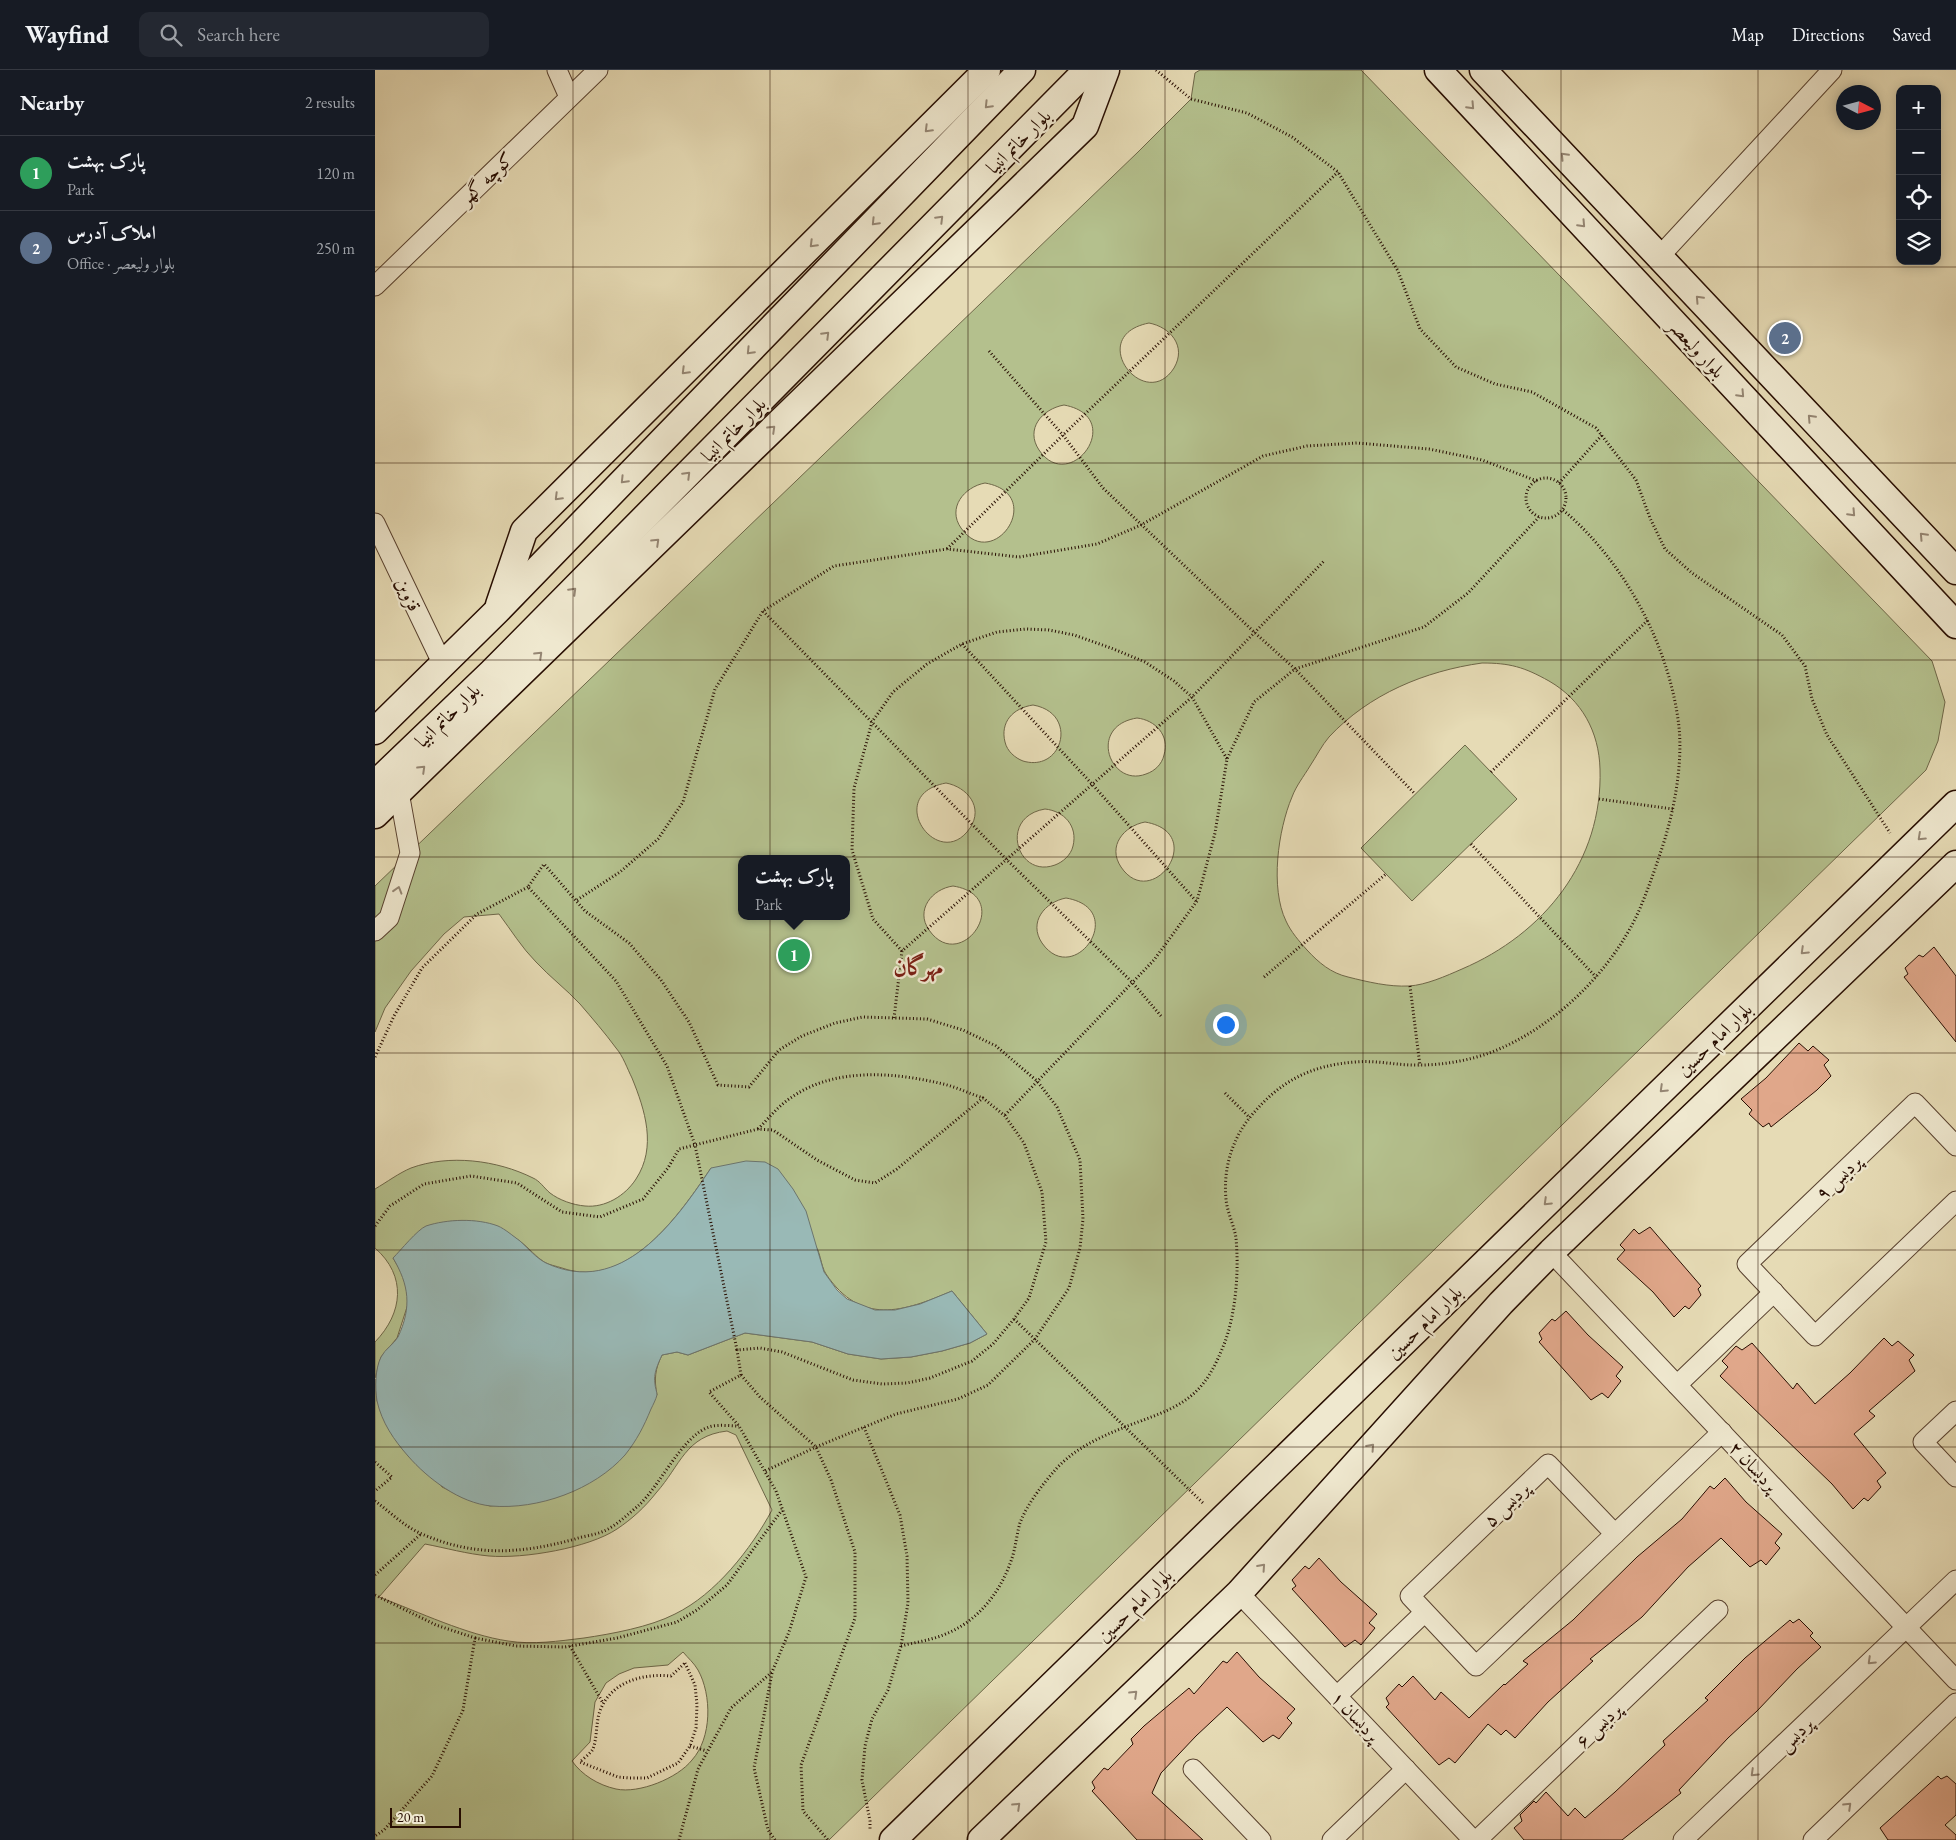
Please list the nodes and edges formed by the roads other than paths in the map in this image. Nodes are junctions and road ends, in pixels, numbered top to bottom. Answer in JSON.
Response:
{"nodes":[{"id":1,"x":557,"y":70,"type":"edge"},
{"id":2,"x":598,"y":70,"type":"edge"},
{"id":3,"x":987,"y":70,"type":"edge"},
{"id":4,"x":1022,"y":70,"type":"edge"},
{"id":5,"x":1087,"y":70,"type":"edge"},
{"id":6,"x":1106,"y":70,"type":"edge"},
{"id":7,"x":1438,"y":70,"type":"edge"},
{"id":8,"x":1483,"y":70,"type":"edge"},
{"id":9,"x":1832,"y":70,"type":"edge"},
{"id":10,"x":569,"y":97,"type":"junction"},
{"id":11,"x":1659,"y":256,"type":"junction"},
{"id":12,"x":375,"y":286,"type":"edge"},
{"id":13,"x":775,"y":325,"type":"junction"},
{"id":14,"x":805,"y":356,"type":"junction"},
{"id":15,"x":375,"y":523,"type":"edge"},
{"id":16,"x":1956,"y":571,"type":"edge"},
{"id":17,"x":497,"y":611,"type":"junction"},
{"id":18,"x":1956,"y":625,"type":"edge"},
{"id":19,"x":443,"y":665,"type":"junction"},
{"id":20,"x":415,"y":692,"type":"junction"},
{"id":21,"x":375,"y":712,"type":"edge"},
{"id":22,"x":375,"y":731,"type":"edge"},
{"id":23,"x":387,"y":788,"type":"edge"},
{"id":24,"x":1956,"y":804,"type":"edge"},
{"id":25,"x":375,"y":815,"type":"edge"},
{"id":26,"x":1956,"y":864,"type":"edge"},
{"id":27,"x":375,"y":931,"type":"edge"},
{"id":28,"x":1956,"y":1146,"type":"edge"},
{"id":29,"x":1956,"y":1201,"type":"edge"},
{"id":30,"x":1551,"y":1252,"type":"junction"},
{"id":31,"x":1469,"y":1278,"type":"junction"},
{"id":32,"x":1774,"y":1292,"type":"junction"},
{"id":33,"x":1501,"y":1302,"type":"junction"},
{"id":34,"x":1677,"y":1385,"type":"junction"},
{"id":35,"x":1956,"y":1411,"type":"edge"},
{"id":36,"x":1722,"y":1432,"type":"junction"},
{"id":37,"x":1956,"y":1477,"type":"edge"},
{"id":38,"x":1615,"y":1534,"type":"junction"},
{"id":39,"x":1956,"y":1580,"type":"edge"},
{"id":40,"x":1239,"y":1593,"type":"junction"},
{"id":41,"x":1718,"y":1610,"type":"dead end"},
{"id":42,"x":1425,"y":1612,"type":"junction"},
{"id":43,"x":1906,"y":1627,"type":"junction"},
{"id":44,"x":1956,"y":1680,"type":"edge"},
{"id":45,"x":1337,"y":1696,"type":"junction"},
{"id":46,"x":1956,"y":1703,"type":"edge"},
{"id":47,"x":1193,"y":1769,"type":"dead end"},
{"id":48,"x":1406,"y":1770,"type":"junction"},
{"id":49,"x":882,"y":1835,"type":"edge"},
{"id":50,"x":981,"y":1840,"type":"edge"},
{"id":51,"x":1261,"y":1840,"type":"edge"},
{"id":52,"x":1332,"y":1840,"type":"edge"},
{"id":53,"x":1473,"y":1840,"type":"edge"},
{"id":54,"x":1477,"y":1840,"type":"edge"},
{"id":55,"x":1683,"y":1840,"type":"edge"},
{"id":56,"x":1813,"y":1840,"type":"edge"}],
"edges":[{"from":1,"to":10,"type":"street"},
{"from":2,"to":10,"type":"street","name":"کوچه گهر"},
{"from":3,"to":17,"type":"main road","one_way":true},
{"from":4,"to":13,"type":"main road","name":"بلوار خاتم انبیا","one_way":true},
{"from":14,"to":5,"type":"main road","name":"بلوار خاتم انبیا","one_way":true},
{"from":23,"to":6,"type":"main road","one_way":true},
{"from":7,"to":18,"type":"main road","name":"بلوار ولیعصر","one_way":true},
{"from":11,"to":8,"type":"main road","name":"بلوار ولیعصر","one_way":true},
{"from":9,"to":11,"type":"street"},
{"from":10,"to":12,"type":"street","name":"کوچه گهر"},
{"from":16,"to":11,"type":"main road","name":"بلوار ولیعصر","one_way":true},
{"from":13,"to":14,"type":"main road"},
{"from":13,"to":17,"type":"main road","name":"بلوار خاتم انبیا","one_way":true},
{"from":23,"to":14,"type":"main road","name":"بلوار خاتم انبیا","one_way":true},
{"from":15,"to":19,"type":"street","name":"قزوین"},
{"from":17,"to":19,"type":"main road","name":"بلوار خاتم انبیا"},
{"from":19,"to":20,"type":"main road","name":"بلوار خاتم انبیا"},
{"from":20,"to":21,"type":"main road"},
{"from":20,"to":22,"type":"main road","name":"بلوار خاتم انبیا"},
{"from":23,"to":25,"type":"main road"},
{"from":27,"to":23,"type":"street","one_way":true},
{"from":24,"to":31,"type":"main road","name":"بلوار امام حسین","one_way":true},
{"from":26,"to":30,"type":"main road"},
{"from":28,"to":32,"type":"street","name":"پردیس ۹"},
{"from":29,"to":32,"type":"street","name":"پردیس ۹"},
{"from":30,"to":33,"type":"main road"},
{"from":30,"to":34,"type":"street","name":"پردیسان ۲"},
{"from":31,"to":33,"type":"main road"},
{"from":31,"to":49,"type":"main road","name":"بلوار امام حسین"},
{"from":32,"to":34,"type":"street"},
{"from":40,"to":33,"type":"main road","one_way":true},
{"from":34,"to":36,"type":"street","name":"پردیسان ۲"},
{"from":35,"to":37,"type":"street"},
{"from":36,"to":38,"type":"street","name":"پردیس ۵"},
{"from":36,"to":43,"type":"street","name":"پردیسان ۲"},
{"from":38,"to":42,"type":"street","name":"پردیس ۵"},
{"from":38,"to":42,"type":"street","name":"پردیس ۵"},
{"from":39,"to":43,"type":"street","name":"پردیس"},
{"from":40,"to":45,"type":"street","name":"پردیسان ۱"},
{"from":50,"to":40,"type":"main road","one_way":true},
{"from":41,"to":54,"type":"street","name":"پردیس ۶"},
{"from":42,"to":45,"type":"street"},
{"from":43,"to":44,"type":"street","name":"پردیسان ۲"},
{"from":43,"to":55,"type":"street","name":"پردیس","one_way":true},
{"from":45,"to":48,"type":"street","name":"پردیسان ۱"},
{"from":56,"to":46,"type":"street","one_way":true},
{"from":47,"to":51,"type":"street"},
{"from":48,"to":52,"type":"street"},
{"from":48,"to":53,"type":"street","name":"پردیسان ۱"}]}
